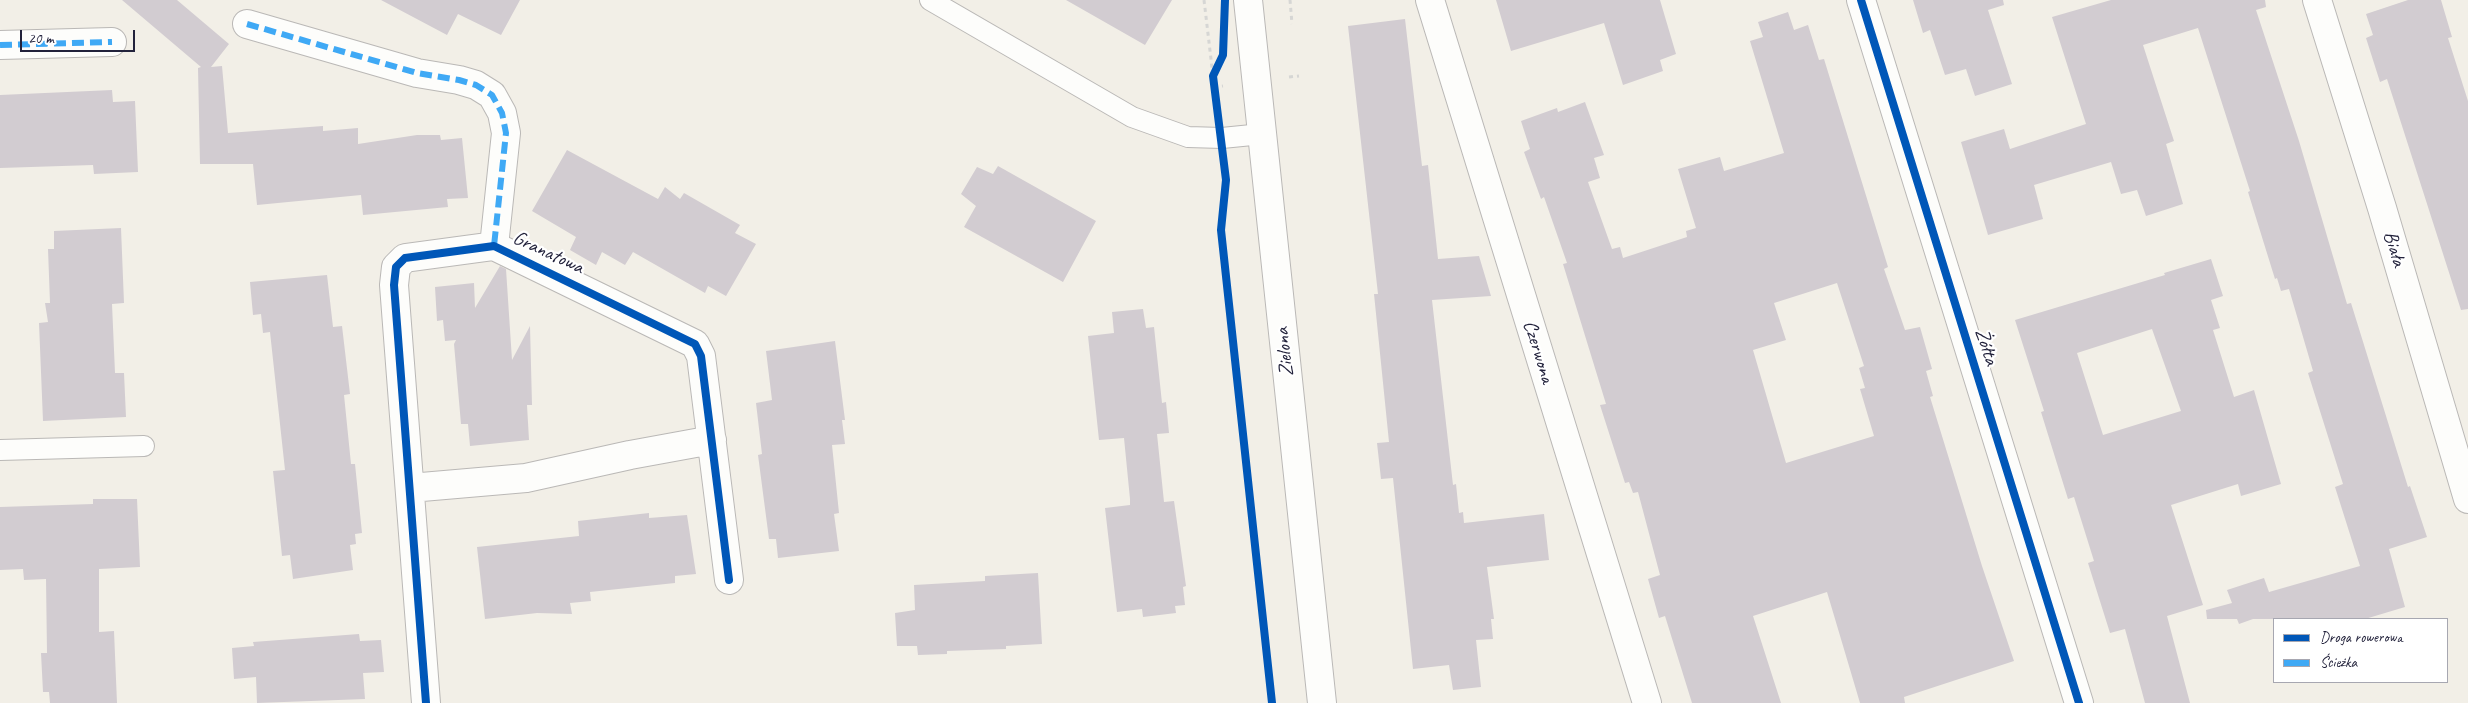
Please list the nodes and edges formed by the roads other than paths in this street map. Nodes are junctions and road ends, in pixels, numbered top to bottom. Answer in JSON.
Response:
{"nodes":[{"id":1,"x":930,"y":0,"type":"edge"},
{"id":2,"x":1248,"y":0,"type":"edge"},
{"id":3,"x":1430,"y":0,"type":"edge"},
{"id":4,"x":1861,"y":0,"type":"edge"},
{"id":5,"x":2317,"y":0,"type":"edge"},
{"id":6,"x":247,"y":24,"type":"dead end"},
{"id":7,"x":112,"y":42,"type":"dead end"},
{"id":8,"x":0,"y":45,"type":"edge"},
{"id":9,"x":1262,"y":134,"type":"junction"},
{"id":10,"x":494,"y":246,"type":"junction"},
{"id":11,"x":712,"y":440,"type":"junction"},
{"id":12,"x":144,"y":446,"type":"dead end"},
{"id":13,"x":0,"y":450,"type":"edge"},
{"id":14,"x":410,"y":488,"type":"junction"},
{"id":15,"x":2468,"y":499,"type":"edge"},
{"id":16,"x":729,"y":580,"type":"dead end"},
{"id":17,"x":426,"y":703,"type":"edge"},
{"id":18,"x":1322,"y":703,"type":"edge"},
{"id":19,"x":1647,"y":703,"type":"edge"},
{"id":20,"x":2079,"y":703,"type":"edge"}],
"edges":[{"from":1,"to":9,"type":"lane"},
{"from":2,"to":9,"type":"street","name":"Zielona"},
{"from":3,"to":19,"type":"street","name":"Czerwona"},
{"from":4,"to":20,"type":"street","name":"Żółta"},
{"from":5,"to":15,"type":"street","name":"Biała"},
{"from":6,"to":10,"type":"street","name":"Granatowa"},
{"from":7,"to":8,"type":"street"},
{"from":9,"to":18,"type":"street","name":"Zielona"},
{"from":10,"to":11,"type":"street","name":"Granatowa"},
{"from":10,"to":14,"type":"street","name":"Granatowa"},
{"from":11,"to":14,"type":"street"},
{"from":11,"to":16,"type":"street","name":"Granatowa"},
{"from":12,"to":13,"type":"lane"},
{"from":14,"to":17,"type":"street","name":"Granatowa"}]}
